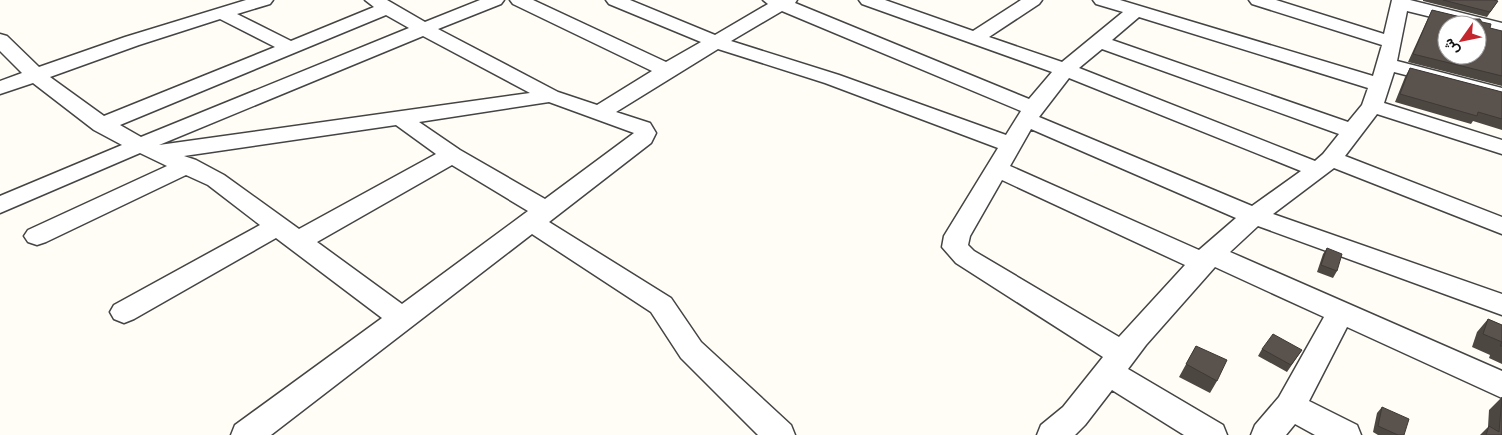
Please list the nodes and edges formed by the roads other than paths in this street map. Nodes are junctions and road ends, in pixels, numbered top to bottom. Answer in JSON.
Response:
{"nodes":[{"id":1,"x":264,"y":0,"type":"edge"},
{"id":2,"x":495,"y":0,"type":"edge"},
{"id":3,"x":519,"y":0,"type":"edge"},
{"id":4,"x":615,"y":0,"type":"edge"},
{"id":5,"x":868,"y":0,"type":"edge"},
{"id":6,"x":1033,"y":0,"type":"edge"},
{"id":7,"x":1102,"y":0,"type":"edge"},
{"id":8,"x":1258,"y":0,"type":"edge"},
{"id":9,"x":780,"y":1,"type":"edge"},
{"id":10,"x":1400,"y":2,"type":"edge"},
{"id":11,"x":380,"y":4,"type":"edge"},
{"id":12,"x":1136,"y":10,"type":"junction"},
{"id":13,"x":221,"y":14,"type":"junction"},
{"id":14,"x":422,"y":28,"type":"junction"},
{"id":15,"x":1502,"y":29,"type":"edge"},
{"id":16,"x":975,"y":38,"type":"junction"},
{"id":17,"x":0,"y":40,"type":"edge"},
{"id":18,"x":1098,"y":41,"type":"junction"},
{"id":19,"x":716,"y":42,"type":"junction"},
{"id":20,"x":291,"y":48,"type":"junction"},
{"id":21,"x":667,"y":70,"type":"junction"},
{"id":22,"x":1065,"y":70,"type":"junction"},
{"id":23,"x":1383,"y":74,"type":"junction"},
{"id":24,"x":36,"y":75,"type":"junction"},
{"id":25,"x":0,"y":88,"type":"edge"},
{"id":26,"x":1502,"y":94,"type":"edge"},
{"id":27,"x":551,"y":96,"type":"junction"},
{"id":28,"x":599,"y":113,"type":"junction"},
{"id":29,"x":1029,"y":113,"type":"junction"},
{"id":30,"x":400,"y":118,"type":"junction"},
{"id":31,"x":102,"y":125,"type":"junction"},
{"id":32,"x":1352,"y":131,"type":"junction"},
{"id":33,"x":1012,"y":145,"type":"junction"},
{"id":34,"x":1502,"y":147,"type":"edge"},
{"id":35,"x":150,"y":149,"type":"junction"},
{"id":36,"x":452,"y":155,"type":"junction"},
{"id":37,"x":188,"y":165,"type":"junction"},
{"id":38,"x":1324,"y":165,"type":"junction"},
{"id":39,"x":998,"y":169,"type":"junction"},
{"id":40,"x":0,"y":205,"type":"edge"},
{"id":41,"x":1254,"y":216,"type":"junction"},
{"id":42,"x":539,"y":217,"type":"junction"},
{"id":43,"x":1502,"y":226,"type":"edge"},
{"id":44,"x":288,"y":233,"type":"junction"},
{"id":45,"x":37,"y":236,"type":"dead end"},
{"id":46,"x":1207,"y":259,"type":"junction"},
{"id":47,"x":1502,"y":305,"type":"edge"},
{"id":48,"x":124,"y":312,"type":"dead end"},
{"id":49,"x":1340,"y":314,"type":"junction"},
{"id":50,"x":402,"y":318,"type":"junction"},
{"id":51,"x":1111,"y":370,"type":"junction"},
{"id":52,"x":1502,"y":385,"type":"edge"},
{"id":53,"x":1290,"y":406,"type":"junction"},
{"id":54,"x":1064,"y":426,"type":"edge"},
{"id":55,"x":247,"y":435,"type":"edge"},
{"id":56,"x":779,"y":435,"type":"edge"},
{"id":57,"x":1211,"y":435,"type":"edge"},
{"id":58,"x":1267,"y":435,"type":"edge"},
{"id":59,"x":1345,"y":435,"type":"edge"}],
"edges":[{"from":1,"to":13,"type":"street"},
{"from":2,"to":14,"type":"street"},
{"from":3,"to":21,"type":"street"},
{"from":4,"to":19,"type":"street"},
{"from":5,"to":16,"type":"street"},
{"from":6,"to":16,"type":"street"},
{"from":7,"to":12,"type":"street"},
{"from":8,"to":23,"type":"street"},
{"from":9,"to":19,"type":"street"},
{"from":9,"to":29,"type":"street"},
{"from":10,"to":15,"type":"street"},
{"from":10,"to":23,"type":"street"},
{"from":11,"to":14,"type":"street"},
{"from":11,"to":20,"type":"street"},
{"from":12,"to":18,"type":"street"},
{"from":12,"to":23,"type":"street"},
{"from":13,"to":20,"type":"street"},
{"from":13,"to":24,"type":"street"},
{"from":14,"to":27,"type":"street"},
{"from":14,"to":35,"type":"street"},
{"from":16,"to":22,"type":"street"},
{"from":17,"to":24,"type":"street"},
{"from":18,"to":22,"type":"street"},
{"from":18,"to":32,"type":"street"},
{"from":19,"to":21,"type":"street"},
{"from":19,"to":33,"type":"street"},
{"from":20,"to":31,"type":"street"},
{"from":21,"to":28,"type":"street"},
{"from":22,"to":29,"type":"street"},
{"from":22,"to":38,"type":"street"},
{"from":23,"to":26,"type":"street"},
{"from":23,"to":32,"type":"street"},
{"from":23,"to":34,"type":"street"},
{"from":24,"to":25,"type":"street"},
{"from":24,"to":31,"type":"street"},
{"from":27,"to":28,"type":"street"},
{"from":27,"to":30,"type":"street"},
{"from":28,"to":42,"type":"street"},
{"from":29,"to":33,"type":"street"},
{"from":29,"to":41,"type":"street"},
{"from":30,"to":35,"type":"street"},
{"from":30,"to":36,"type":"street"},
{"from":31,"to":35,"type":"street"},
{"from":32,"to":38,"type":"street"},
{"from":33,"to":39,"type":"street"},
{"from":35,"to":37,"type":"street"},
{"from":35,"to":40,"type":"street"},
{"from":36,"to":42,"type":"street"},
{"from":36,"to":44,"type":"street"},
{"from":37,"to":44,"type":"street"},
{"from":37,"to":45,"type":"street"},
{"from":38,"to":41,"type":"street"},
{"from":38,"to":43,"type":"street"},
{"from":39,"to":46,"type":"street"},
{"from":39,"to":51,"type":"street"},
{"from":41,"to":46,"type":"street"},
{"from":41,"to":47,"type":"street"},
{"from":42,"to":50,"type":"street"},
{"from":42,"to":56,"type":"street"},
{"from":44,"to":48,"type":"street"},
{"from":44,"to":50,"type":"street"},
{"from":46,"to":49,"type":"street"},
{"from":46,"to":51,"type":"street"},
{"from":49,"to":52,"type":"street"},
{"from":49,"to":53,"type":"street"},
{"from":50,"to":55,"type":"street"},
{"from":51,"to":54,"type":"street"},
{"from":51,"to":57,"type":"street"},
{"from":53,"to":58,"type":"street"},
{"from":53,"to":59,"type":"street"}]}
